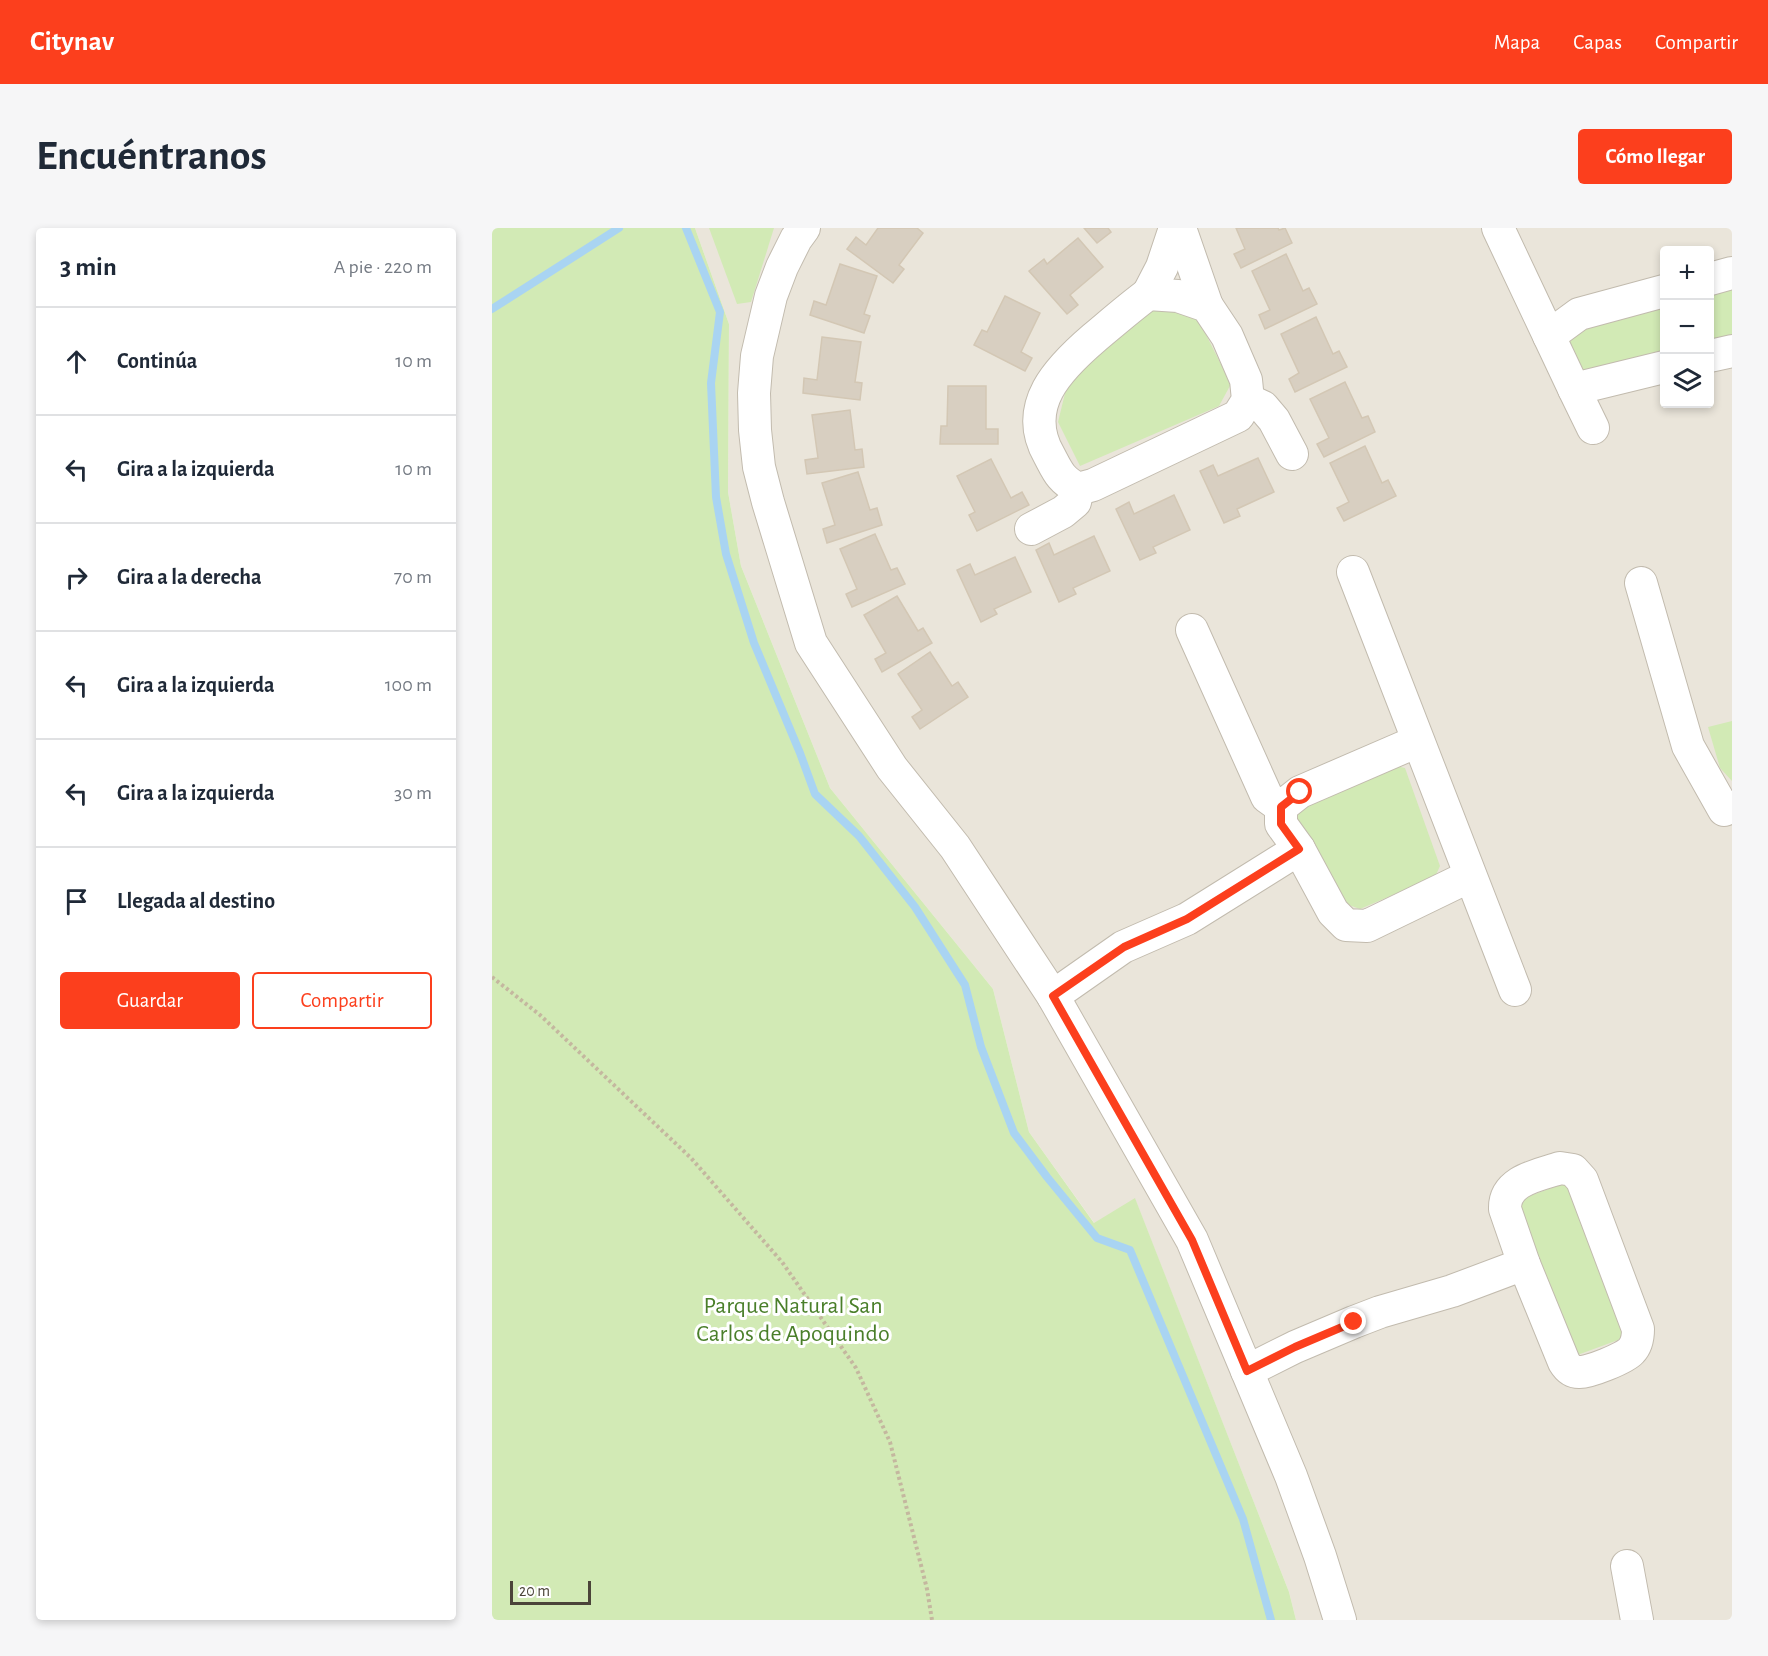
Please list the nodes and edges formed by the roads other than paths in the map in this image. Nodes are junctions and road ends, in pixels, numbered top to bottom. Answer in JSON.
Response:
{"nodes":[{"id":1,"x":804,"y":228,"type":"edge"},
{"id":2,"x":1175,"y":228,"type":"edge"},
{"id":3,"x":1180,"y":228,"type":"edge"},
{"id":4,"x":1498,"y":228,"type":"edge"},
{"id":5,"x":1732,"y":273,"type":"edge"},
{"id":6,"x":1714,"y":278,"type":"edge"},
{"id":7,"x":1660,"y":292,"type":"edge"},
{"id":8,"x":1148,"y":294,"type":"junction"},
{"id":9,"x":1208,"y":306,"type":"junction"},
{"id":10,"x":1549,"y":336,"type":"junction"},
{"id":11,"x":1732,"y":351,"type":"edge"},
{"id":12,"x":1714,"y":355,"type":"edge"},
{"id":13,"x":1660,"y":368,"type":"edge"},
{"id":14,"x":1574,"y":389,"type":"junction"},
{"id":15,"x":1248,"y":400,"type":"junction"},
{"id":16,"x":1593,"y":428,"type":"dead end"},
{"id":17,"x":1292,"y":454,"type":"dead end"},
{"id":18,"x":1078,"y":489,"type":"junction"},
{"id":19,"x":1031,"y":529,"type":"dead end"},
{"id":20,"x":1353,"y":572,"type":"dead end"},
{"id":21,"x":1641,"y":583,"type":"dead end"},
{"id":22,"x":1192,"y":630,"type":"dead end"},
{"id":23,"x":1418,"y":741,"type":"junction"},
{"id":24,"x":1281,"y":807,"type":"junction"},
{"id":25,"x":1732,"y":807,"type":"edge"},
{"id":26,"x":1299,"y":849,"type":"junction"},
{"id":27,"x":1470,"y":876,"type":"junction"},
{"id":28,"x":1515,"y":990,"type":"dead end"},
{"id":29,"x":1053,"y":996,"type":"junction"},
{"id":30,"x":1524,"y":1264,"type":"junction"},
{"id":31,"x":1247,"y":1371,"type":"junction"},
{"id":32,"x":1627,"y":1566,"type":"dead end"},
{"id":33,"x":1340,"y":1620,"type":"edge"},
{"id":34,"x":1637,"y":1620,"type":"edge"}],
"edges":[{"from":1,"to":29,"type":"street"},
{"from":2,"to":8,"type":"street"},
{"from":3,"to":9,"type":"street"},
{"from":4,"to":10,"type":"street"},
{"from":5,"to":6,"type":"street"},
{"from":7,"to":10,"type":"street"},
{"from":8,"to":9,"type":"street"},
{"from":8,"to":18,"type":"street"},
{"from":9,"to":15,"type":"street"},
{"from":10,"to":14,"type":"street"},
{"from":11,"to":12,"type":"street"},
{"from":13,"to":14,"type":"street"},
{"from":14,"to":16,"type":"street"},
{"from":15,"to":17,"type":"street"},
{"from":15,"to":18,"type":"street"},
{"from":18,"to":19,"type":"street"},
{"from":20,"to":23,"type":"street"},
{"from":21,"to":25,"type":"street"},
{"from":22,"to":24,"type":"street"},
{"from":23,"to":24,"type":"street"},
{"from":23,"to":27,"type":"street"},
{"from":24,"to":26,"type":"street"},
{"from":26,"to":27,"type":"street"},
{"from":26,"to":29,"type":"street"},
{"from":27,"to":28,"type":"street"},
{"from":29,"to":31,"type":"street"},
{"from":30,"to":30,"type":"street"},
{"from":30,"to":31,"type":"street"},
{"from":31,"to":33,"type":"street"},
{"from":32,"to":34,"type":"street"}]}
